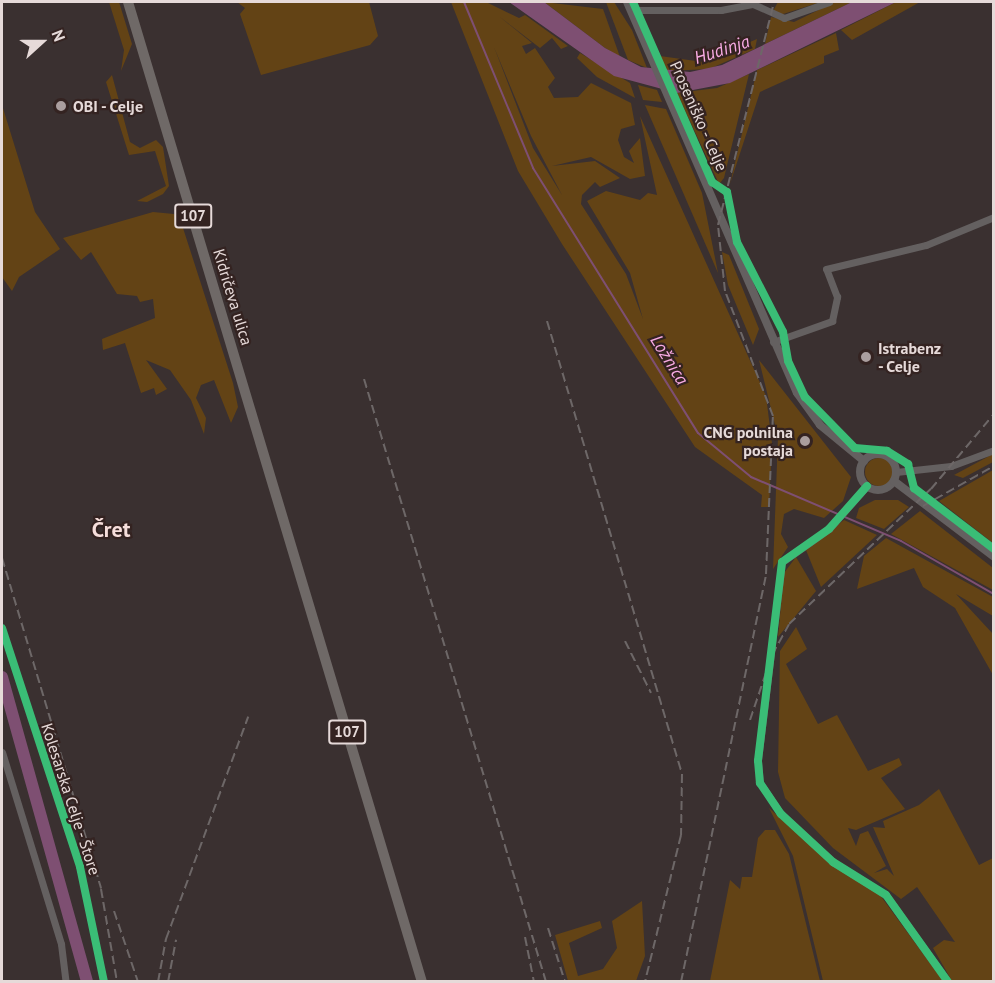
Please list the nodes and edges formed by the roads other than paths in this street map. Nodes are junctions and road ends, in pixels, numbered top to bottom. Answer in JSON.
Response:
{"nodes":[{"id":1,"x":128,"y":2,"type":"edge"},
{"id":2,"x":829,"y":2,"type":"edge"},
{"id":3,"x":629,"y":6,"type":"edge"},
{"id":4,"x":993,"y":217,"type":"edge"},
{"id":5,"x":773,"y":342,"type":"junction"},
{"id":6,"x":993,"y":450,"type":"edge"},
{"id":7,"x":864,"y":462,"type":"junction"},
{"id":8,"x":896,"y":472,"type":"junction"},
{"id":9,"x":894,"y":482,"type":"junction"},
{"id":10,"x":867,"y":486,"type":"junction"},
{"id":11,"x":993,"y":557,"type":"edge"},
{"id":12,"x":2,"y":752,"type":"edge"},
{"id":13,"x":66,"y":981,"type":"edge"},
{"id":14,"x":422,"y":981,"type":"edge"},
{"id":15,"x":948,"y":981,"type":"edge"}],
"edges":[{"from":1,"to":14,"type":"main road","name":"Kidričeva ulica","number":"107"},
{"from":2,"to":3,"type":"street"},
{"from":3,"to":5,"type":"street"},
{"from":4,"to":5,"type":"street"},
{"from":5,"to":7,"type":"street"},
{"from":6,"to":8,"type":"street"},
{"from":7,"to":8,"type":"street"},
{"from":7,"to":10,"type":"street"},
{"from":8,"to":9,"type":"street"},
{"from":9,"to":10,"type":"street"},
{"from":9,"to":11,"type":"street"},
{"from":10,"to":15,"type":"street"},
{"from":12,"to":13,"type":"street"}]}
